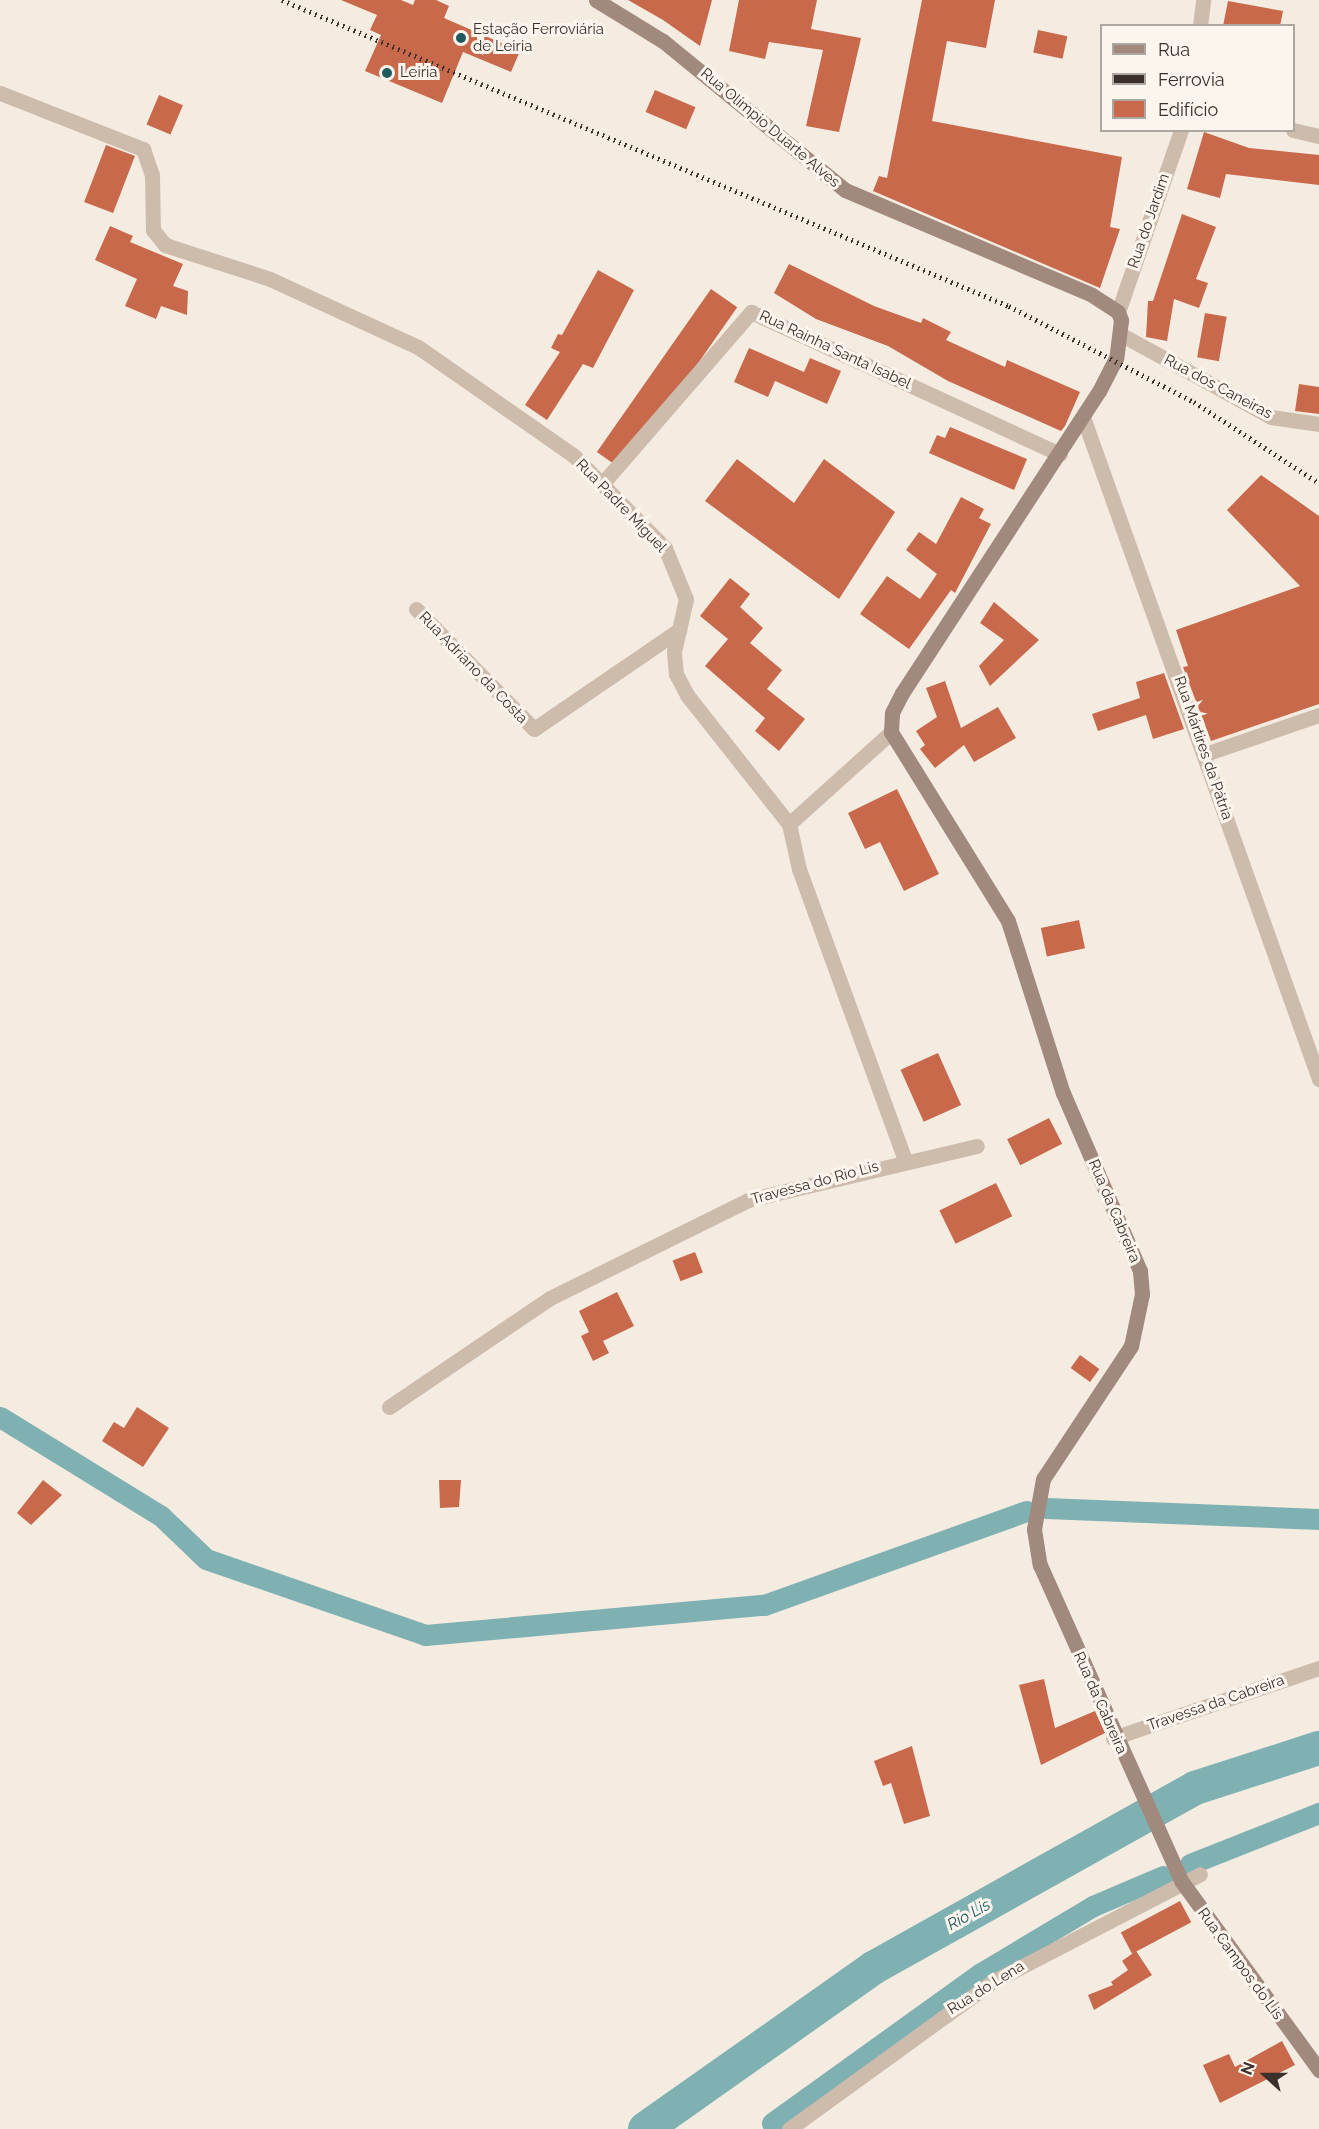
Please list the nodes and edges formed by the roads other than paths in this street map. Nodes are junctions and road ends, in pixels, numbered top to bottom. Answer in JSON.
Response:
{"nodes":[{"id":1,"x":596,"y":0,"type":"edge"},
{"id":2,"x":1203,"y":0,"type":"edge"},
{"id":3,"x":1200,"y":24,"type":"edge"},
{"id":4,"x":0,"y":93,"type":"edge"},
{"id":5,"x":1295,"y":130,"type":"edge"},
{"id":6,"x":1180,"y":132,"type":"edge"},
{"id":7,"x":1319,"y":136,"type":"edge"},
{"id":8,"x":1118,"y":312,"type":"junction"},
{"id":9,"x":1122,"y":335,"type":"junction"},
{"id":10,"x":1083,"y":417,"type":"junction"},
{"id":11,"x":1319,"y":424,"type":"edge"},
{"id":12,"x":1060,"y":454,"type":"junction"},
{"id":13,"x":602,"y":484,"type":"junction"},
{"id":14,"x":416,"y":609,"type":"dead end"},
{"id":15,"x":679,"y":630,"type":"junction"},
{"id":16,"x":1319,"y":715,"type":"edge"},
{"id":17,"x":891,"y":732,"type":"junction"},
{"id":18,"x":1205,"y":754,"type":"junction"},
{"id":19,"x":789,"y":824,"type":"junction"},
{"id":20,"x":1319,"y":1080,"type":"edge"},
{"id":21,"x":977,"y":1146,"type":"dead end"},
{"id":22,"x":905,"y":1160,"type":"junction"},
{"id":23,"x":389,"y":1407,"type":"dead end"},
{"id":24,"x":1319,"y":1668,"type":"edge"},
{"id":25,"x":1113,"y":1738,"type":"junction"},
{"id":26,"x":1168,"y":1854,"type":"joint"},
{"id":27,"x":1200,"y":1874,"type":"dead end"},
{"id":28,"x":1182,"y":1882,"type":"junction"},
{"id":29,"x":1319,"y":2070,"type":"edge"},
{"id":30,"x":789,"y":2129,"type":"edge"}],
"edges":[{"from":1,"to":8,"type":"main road","name":"Rua Olímpio Duarte Alves"},
{"from":2,"to":3,"type":"street"},
{"from":4,"to":13,"type":"street","name":"Rua Padre Miguel"},
{"from":5,"to":7,"type":"street"},
{"from":6,"to":8,"type":"street","name":"Rua do Jardim"},
{"from":8,"to":9,"type":"main road"},
{"from":9,"to":10,"type":"main road"},
{"from":9,"to":11,"type":"street","name":"Rua dos Caneiras"},
{"from":10,"to":12,"type":"main road"},
{"from":10,"to":18,"type":"street","name":"Rua Mártires da Pátria"},
{"from":12,"to":13,"type":"street","name":"Rua Rainha Santa Isabel"},
{"from":12,"to":17,"type":"main road"},
{"from":13,"to":15,"type":"street","name":"Rua Padre Miguel"},
{"from":14,"to":15,"type":"street","name":"Rua Adriano da Costa"},
{"from":15,"to":19,"type":"street","name":"Rua Padre Miguel"},
{"from":16,"to":18,"type":"street"},
{"from":17,"to":19,"type":"street"},
{"from":17,"to":25,"type":"main road","name":"Rua da Cabreira"},
{"from":18,"to":20,"type":"street","name":"Rua Mártires da Pátria"},
{"from":19,"to":22,"type":"street"},
{"from":21,"to":22,"type":"street","name":"Travessa do Rio Lis"},
{"from":22,"to":23,"type":"street","name":"Travessa do Rio Lis"},
{"from":24,"to":25,"type":"street","name":"Travessa da Cabreira"},
{"from":25,"to":26,"type":"main road","name":"Rua da Cabreira"},
{"from":26,"to":28,"type":"main road","name":"Rua Campos do Lis"},
{"from":27,"to":28,"type":"street","name":"Rua do Lena"},
{"from":28,"to":29,"type":"main road","name":"Rua Campos do Lis"},
{"from":28,"to":30,"type":"street","name":"Rua do Lena"}]}
